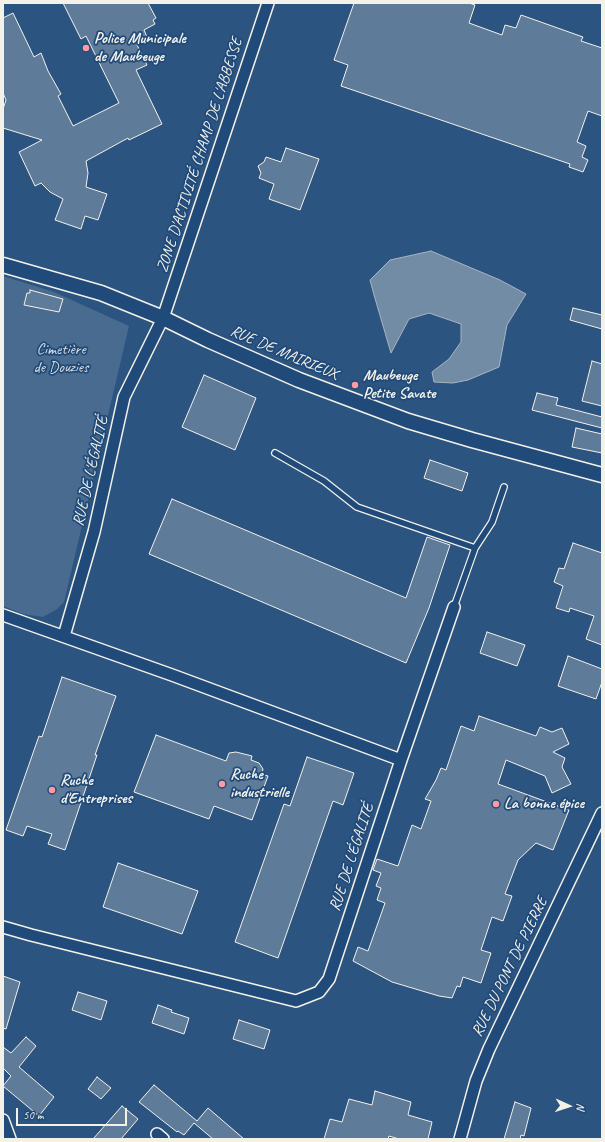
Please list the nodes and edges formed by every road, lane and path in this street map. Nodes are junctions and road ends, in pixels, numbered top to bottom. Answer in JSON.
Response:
{"nodes":[{"id":1,"x":268,"y":3,"type":"edge"},
{"id":2,"x":3,"y":265,"type":"edge"},
{"id":3,"x":164,"y":318,"type":"junction"},
{"id":4,"x":275,"y":453,"type":"dead end"},
{"id":5,"x":602,"y":475,"type":"edge"},
{"id":6,"x":504,"y":487,"type":"dead end"},
{"id":7,"x":475,"y":548,"type":"junction"},
{"id":8,"x":454,"y":607,"type":"joint"},
{"id":9,"x":3,"y":615,"type":"edge"},
{"id":10,"x":64,"y":636,"type":"junction"},
{"id":11,"x":401,"y":760,"type":"junction"},
{"id":12,"x":602,"y":813,"type":"edge"},
{"id":13,"x":3,"y":927,"type":"edge"},
{"id":14,"x":3,"y":1120,"type":"edge"},
{"id":15,"x":10,"y":1139,"type":"edge"},
{"id":16,"x":460,"y":1139,"type":"edge"}],
"edges":[{"from":1,"to":3,"type":"street","name":"ZONE D'ACTIVITÉ CHAMP DE L'ABBESSE"},
{"from":2,"to":3,"type":"street","name":"RUE DE MAIRIEUX"},
{"from":3,"to":5,"type":"street","name":"RUE DE MAIRIEUX"},
{"from":3,"to":10,"type":"street","name":"RUE DE L'ÉGALITÉ"},
{"from":4,"to":7,"type":"lane"},
{"from":6,"to":7,"type":"lane"},
{"from":7,"to":8,"type":"lane"},
{"from":8,"to":11,"type":"street","name":"RUE DE L'ÉGALITÉ"},
{"from":9,"to":10,"type":"street"},
{"from":10,"to":11,"type":"street"},
{"from":11,"to":13,"type":"street","name":"RUE DE L'ÉGALITÉ"},
{"from":12,"to":16,"type":"street","name":"RUE DU PONT DE PIERRE"},
{"from":14,"to":15,"type":"street"}]}
